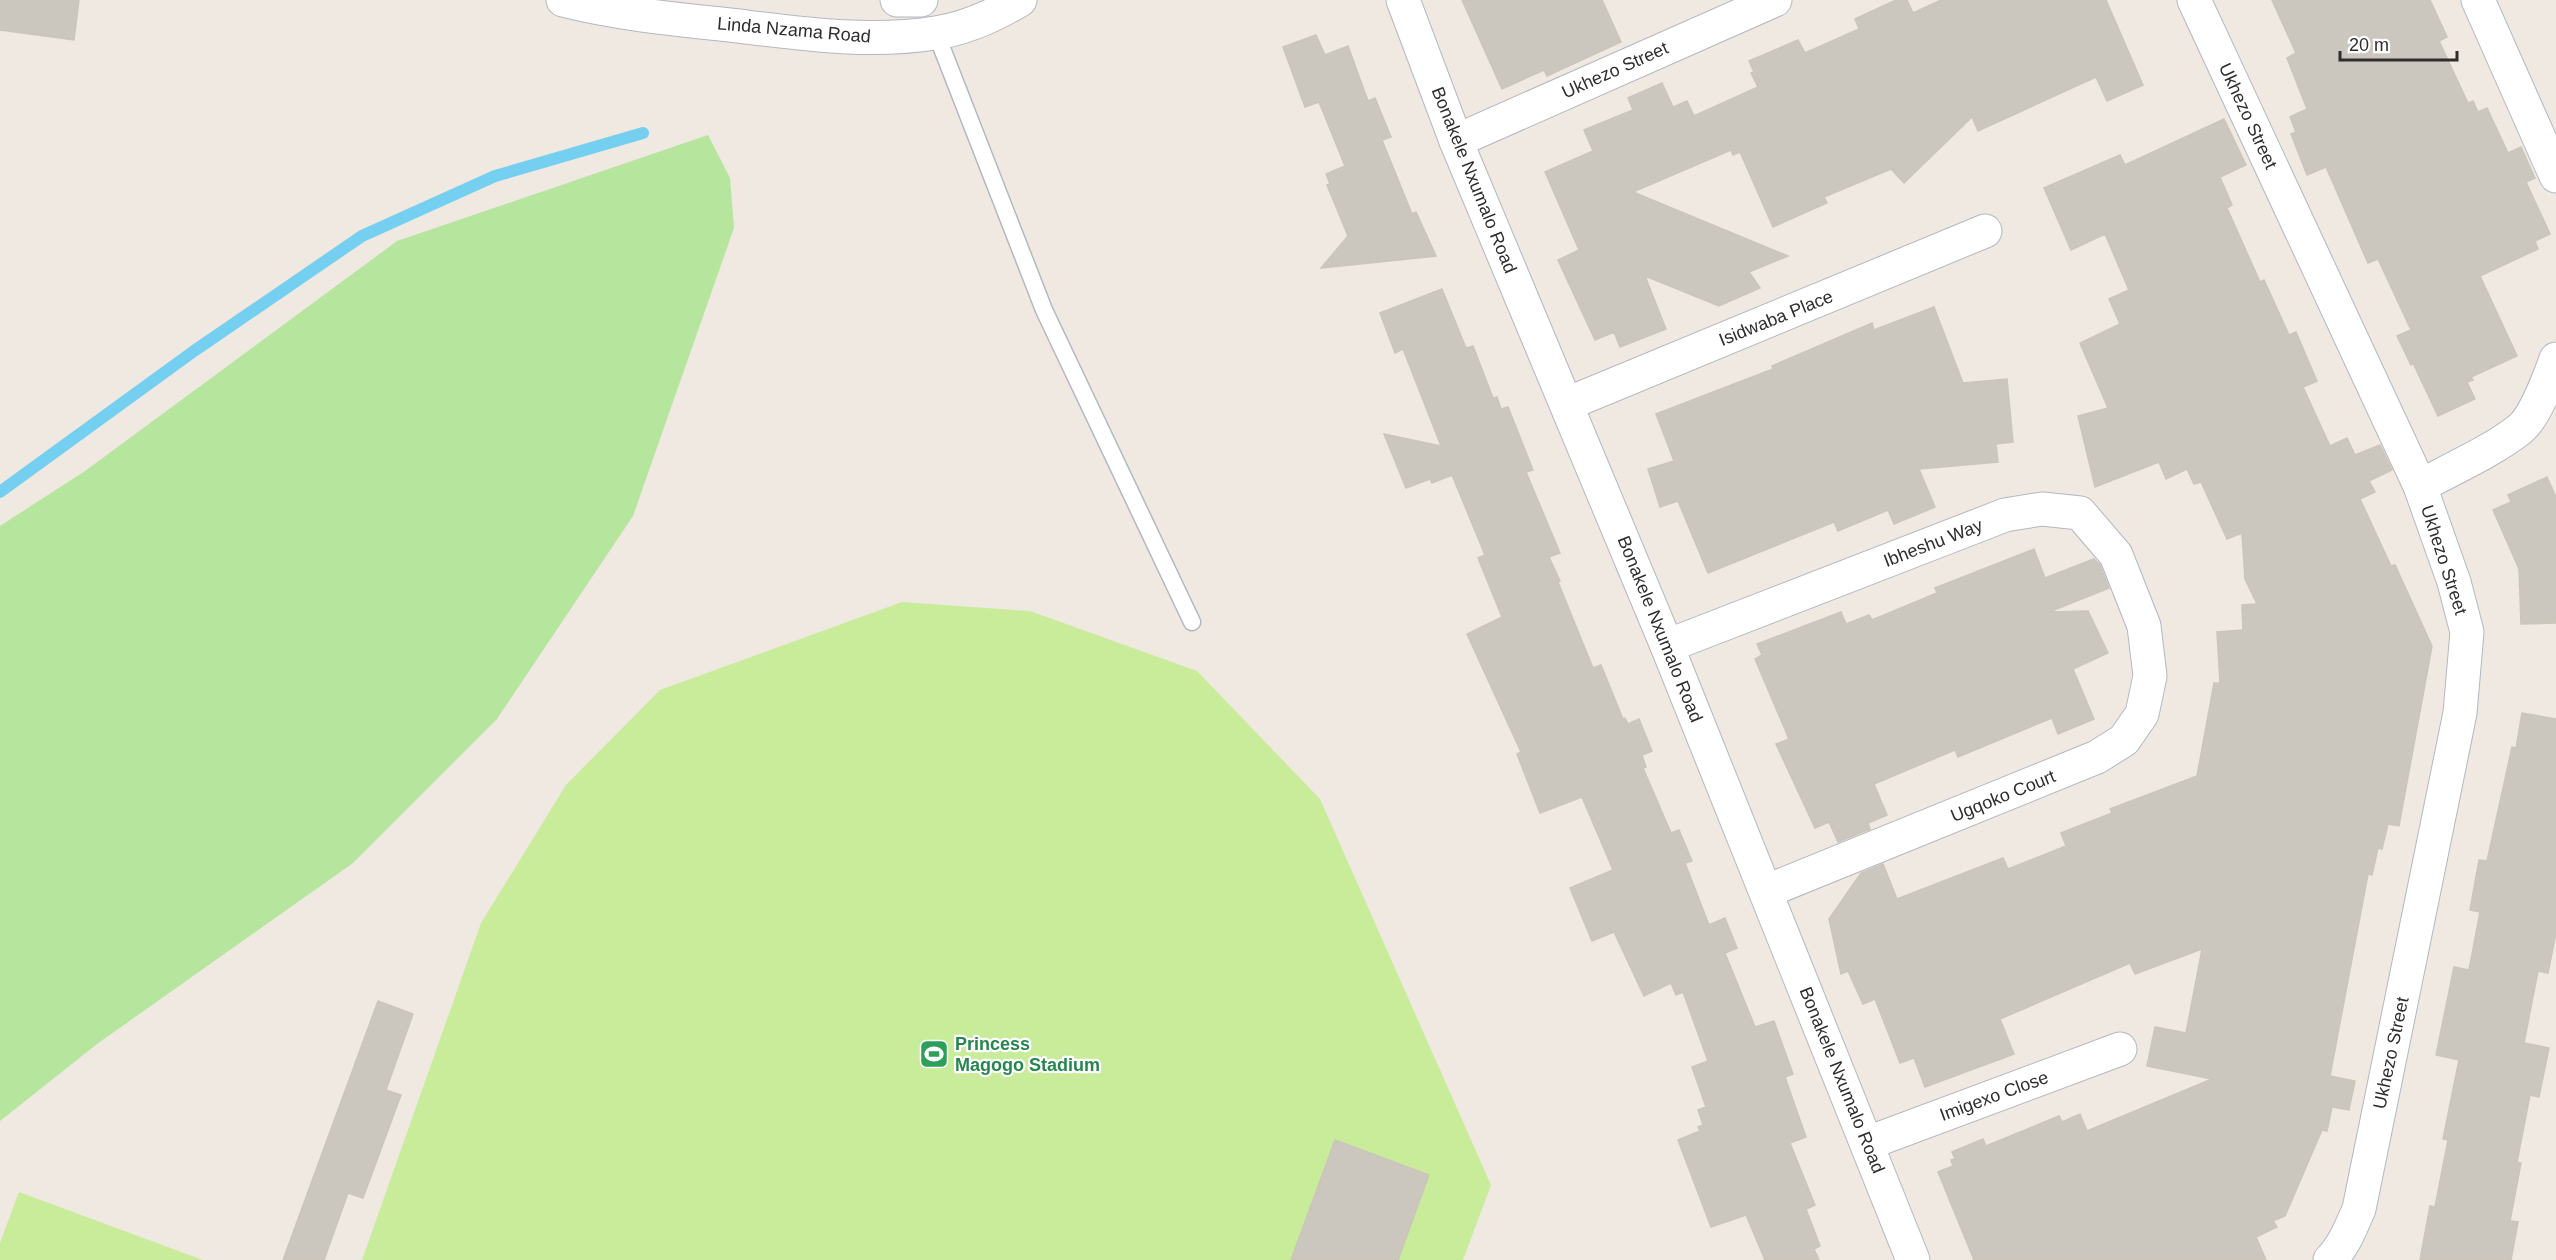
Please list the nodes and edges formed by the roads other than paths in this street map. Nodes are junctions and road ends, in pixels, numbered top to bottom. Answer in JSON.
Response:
{"nodes":[{"id":1,"x":563,"y":0,"type":"edge"},
{"id":2,"x":897,"y":0,"type":"edge"},
{"id":3,"x":921,"y":0,"type":"edge"},
{"id":4,"x":1020,"y":0,"type":"edge"},
{"id":5,"x":1403,"y":0,"type":"edge"},
{"id":6,"x":1775,"y":0,"type":"edge"},
{"id":7,"x":2194,"y":0,"type":"edge"},
{"id":8,"x":2478,"y":0,"type":"edge"},
{"id":9,"x":638,"y":8,"type":"edge"},
{"id":10,"x":936,"y":33,"type":"junction"},
{"id":11,"x":1456,"y":141,"type":"junction"},
{"id":12,"x":2556,"y":176,"type":"edge"},
{"id":13,"x":1985,"y":231,"type":"dead end"},
{"id":14,"x":2556,"y":359,"type":"edge"},
{"id":15,"x":1567,"y":404,"type":"junction"},
{"id":16,"x":2420,"y":486,"type":"junction"},
{"id":17,"x":1192,"y":622,"type":"dead end"},
{"id":18,"x":2144,"y":626,"type":"joint"},
{"id":19,"x":1667,"y":646,"type":"junction"},
{"id":20,"x":1767,"y":891,"type":"junction"},
{"id":21,"x":2120,"y":1049,"type":"dead end"},
{"id":22,"x":1868,"y":1143,"type":"junction"},
{"id":23,"x":1913,"y":1260,"type":"edge"},
{"id":24,"x":2330,"y":1260,"type":"edge"}],
"edges":[{"from":1,"to":9,"type":"street","name":"Linda Nzama Road"},
{"from":2,"to":3,"type":"street"},
{"from":4,"to":10,"type":"street","name":"Linda Nzama Road"},
{"from":5,"to":11,"type":"street","name":"Bonakele Nxumalo Road"},
{"from":6,"to":11,"type":"street","name":"Ukhezo Street"},
{"from":7,"to":16,"type":"street","name":"Ukhezo Street"},
{"from":8,"to":12,"type":"street"},
{"from":9,"to":10,"type":"street","name":"Linda Nzama Road"},
{"from":10,"to":17,"type":"lane"},
{"from":11,"to":15,"type":"street","name":"Bonakele Nxumalo Road"},
{"from":13,"to":15,"type":"street","name":"Isidwaba Place"},
{"from":14,"to":16,"type":"street"},
{"from":15,"to":19,"type":"street","name":"Bonakele Nxumalo Road"},
{"from":16,"to":24,"type":"street","name":"Ukhezo Street"},
{"from":18,"to":19,"type":"street","name":"Ibheshu Way"},
{"from":18,"to":20,"type":"street","name":"Ugqoko Court"},
{"from":19,"to":20,"type":"street","name":"Bonakele Nxumalo Road"},
{"from":20,"to":22,"type":"street","name":"Bonakele Nxumalo Road"},
{"from":21,"to":22,"type":"street","name":"Imigexo Close"},
{"from":22,"to":23,"type":"street","name":"Bonakele Nxumalo Road"}]}
